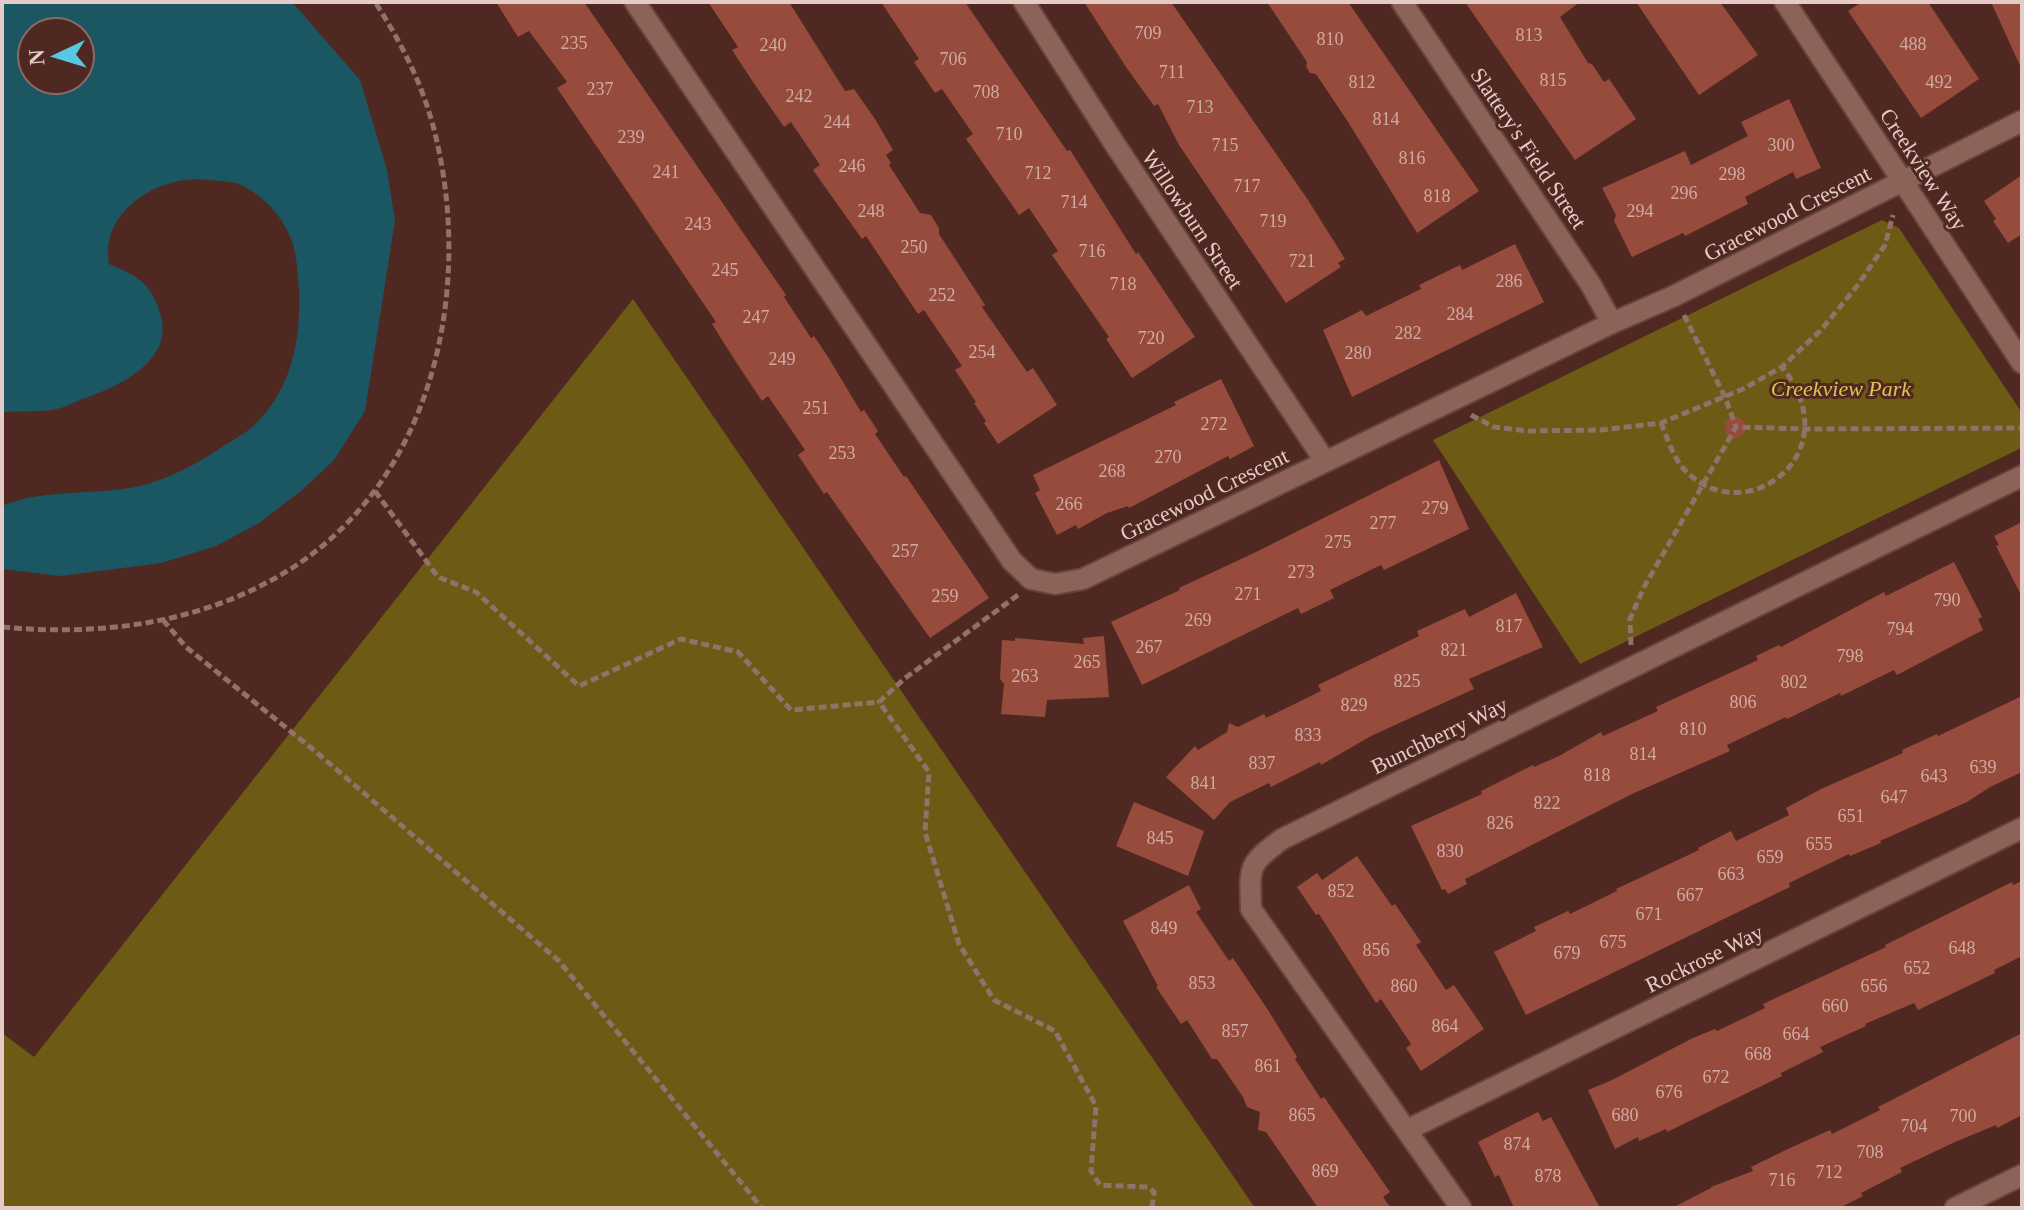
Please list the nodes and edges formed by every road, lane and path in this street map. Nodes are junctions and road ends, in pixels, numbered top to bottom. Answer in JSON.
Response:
{"nodes":[{"id":1,"x":375,"y":2,"type":"edge"},
{"id":2,"x":635,"y":2,"type":"edge"},
{"id":3,"x":1024,"y":2,"type":"edge"},
{"id":4,"x":1402,"y":2,"type":"edge"},
{"id":5,"x":1785,"y":2,"type":"edge"},
{"id":6,"x":2022,"y":121,"type":"edge"},
{"id":7,"x":1904,"y":181,"type":"junction"},
{"id":8,"x":1893,"y":215,"type":"dead end"},
{"id":9,"x":1674,"y":296,"type":"junction"},
{"id":10,"x":1612,"y":323,"type":"junction"},
{"id":11,"x":2022,"y":363,"type":"edge"},
{"id":12,"x":1782,"y":367,"type":"junction"},
{"id":13,"x":1725,"y":397,"type":"junction"},
{"id":14,"x":1448,"y":404,"type":"junction"},
{"id":15,"x":1661,"y":423,"type":"junction"},
{"id":16,"x":1736,"y":427,"type":"junction"},
{"id":17,"x":2022,"y":428,"type":"edge"},
{"id":18,"x":1807,"y":429,"type":"junction"},
{"id":19,"x":1325,"y":461,"type":"junction"},
{"id":20,"x":2022,"y":476,"type":"edge"},
{"id":21,"x":1702,"y":484,"type":"junction"},
{"id":22,"x":375,"y":491,"type":"junction"},
{"id":23,"x":1031,"y":579,"type":"junction"},
{"id":24,"x":163,"y":620,"type":"junction"},
{"id":25,"x":2,"y":627,"type":"edge"},
{"id":26,"x":1637,"y":665,"type":"junction"},
{"id":27,"x":879,"y":702,"type":"junction"},
{"id":28,"x":2022,"y":828,"type":"edge"},
{"id":29,"x":1407,"y":1130,"type":"junction"},
{"id":30,"x":2022,"y":1175,"type":"edge"},
{"id":31,"x":762,"y":1208,"type":"edge"},
{"id":32,"x":1152,"y":1208,"type":"edge"},
{"id":33,"x":1461,"y":1208,"type":"edge"},
{"id":34,"x":1955,"y":1208,"type":"edge"}],
"edges":[{"from":1,"to":22,"type":"path"},
{"from":2,"to":23,"type":"street"},
{"from":3,"to":19,"type":"street","name":"Willowburn Street"},
{"from":4,"to":10,"type":"street","name":"Slattery's Field Street"},
{"from":5,"to":7,"type":"street","name":"Creekview Way"},
{"from":6,"to":7,"type":"street","name":"Gracewood Crescent"},
{"from":7,"to":9,"type":"street","name":"Gracewood Crescent"},
{"from":7,"to":11,"type":"street","name":"Creekview Way"},
{"from":8,"to":12,"type":"path"},
{"from":9,"to":10,"type":"street","name":"Gracewood Crescent"},
{"from":9,"to":13,"type":"path"},
{"from":10,"to":14,"type":"street","name":"Gracewood Crescent"},
{"from":12,"to":13,"type":"path"},
{"from":12,"to":18,"type":"path"},
{"from":13,"to":15,"type":"path"},
{"from":13,"to":16,"type":"path"},
{"from":14,"to":15,"type":"path"},
{"from":14,"to":19,"type":"street","name":"Gracewood Crescent"},
{"from":15,"to":21,"type":"path"},
{"from":16,"to":18,"type":"path"},
{"from":16,"to":21,"type":"path"},
{"from":17,"to":18,"type":"path"},
{"from":18,"to":21,"type":"path"},
{"from":19,"to":23,"type":"street","name":"Gracewood Crescent"},
{"from":20,"to":26,"type":"street","name":"Bunchberry Way"},
{"from":21,"to":26,"type":"path"},
{"from":22,"to":24,"type":"path"},
{"from":22,"to":27,"type":"path"},
{"from":23,"to":27,"type":"path"},
{"from":24,"to":25,"type":"path"},
{"from":24,"to":31,"type":"path"},
{"from":26,"to":29,"type":"street","name":"Bunchberry Way"},
{"from":27,"to":32,"type":"path"},
{"from":28,"to":29,"type":"street","name":"Rockrose Way"},
{"from":29,"to":33,"type":"street","name":"Bunchberry Way"},
{"from":30,"to":34,"type":"street"}]}
